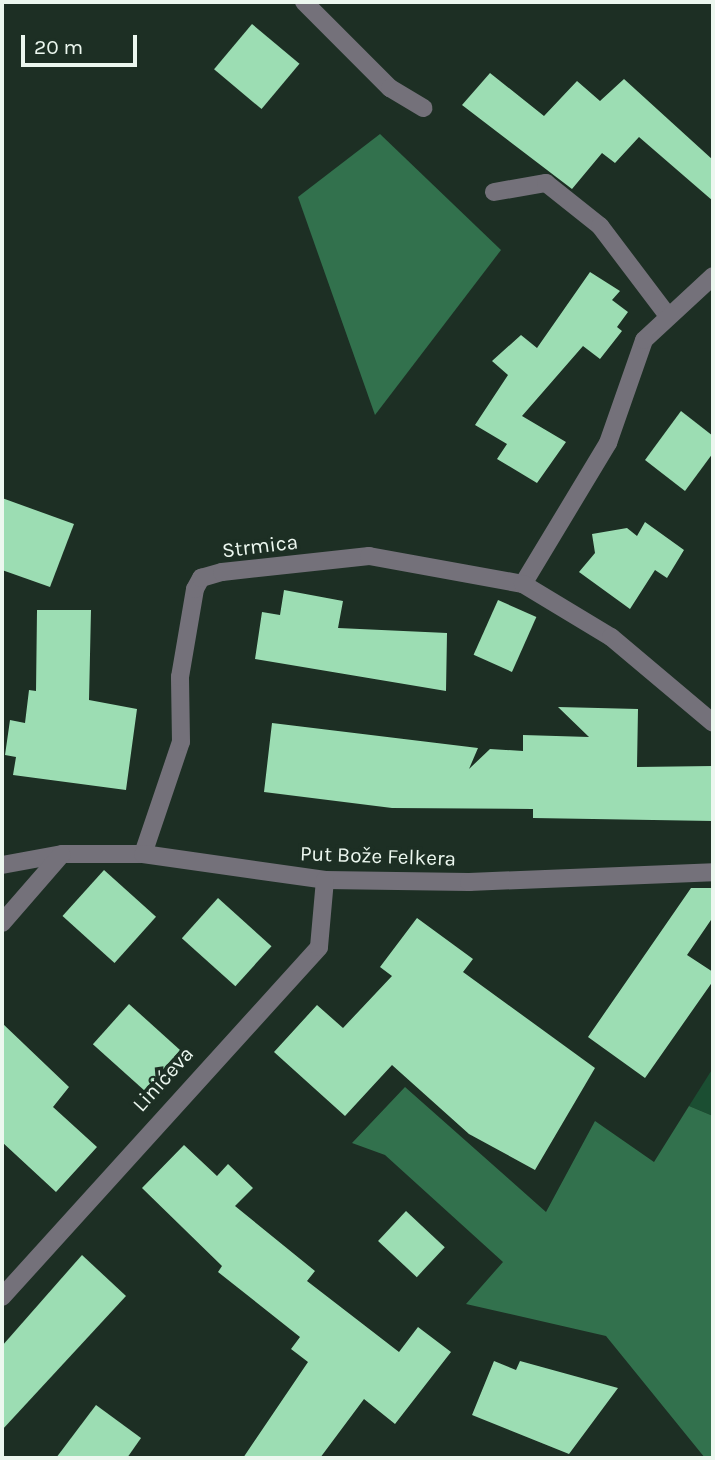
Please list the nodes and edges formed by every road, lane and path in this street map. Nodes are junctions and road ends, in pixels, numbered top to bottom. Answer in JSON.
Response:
{"nodes":[{"id":1,"x":304,"y":2,"type":"edge"},
{"id":2,"x":423,"y":108,"type":"dead end"},
{"id":3,"x":494,"y":192,"type":"dead end"},
{"id":4,"x":713,"y":276,"type":"edge"},
{"id":5,"x":668,"y":316,"type":"junction"},
{"id":6,"x":523,"y":584,"type":"junction"},
{"id":7,"x":713,"y":723,"type":"edge"},
{"id":8,"x":62,"y":854,"type":"junction"},
{"id":9,"x":143,"y":854,"type":"junction"},
{"id":10,"x":2,"y":865,"type":"edge"},
{"id":11,"x":713,"y":872,"type":"edge"},
{"id":12,"x":326,"y":880,"type":"junction"},
{"id":13,"x":2,"y":923,"type":"edge"},
{"id":14,"x":2,"y":1297,"type":"edge"}],
"edges":[{"from":1,"to":2,"type":"street"},
{"from":3,"to":5,"type":"street"},
{"from":4,"to":5,"type":"street"},
{"from":5,"to":6,"type":"street"},
{"from":6,"to":7,"type":"street","name":"Strmica"},
{"from":6,"to":9,"type":"street","name":"Strmica"},
{"from":8,"to":9,"type":"street","name":"Put Bože Felkera"},
{"from":8,"to":10,"type":"street","name":"Put Bože Felkera"},
{"from":8,"to":13,"type":"street"},
{"from":9,"to":12,"type":"street","name":"Put Bože Felkera"},
{"from":11,"to":12,"type":"street","name":"Put Bože Felkera"},
{"from":12,"to":14,"type":"street","name":"Linićeva"}]}
